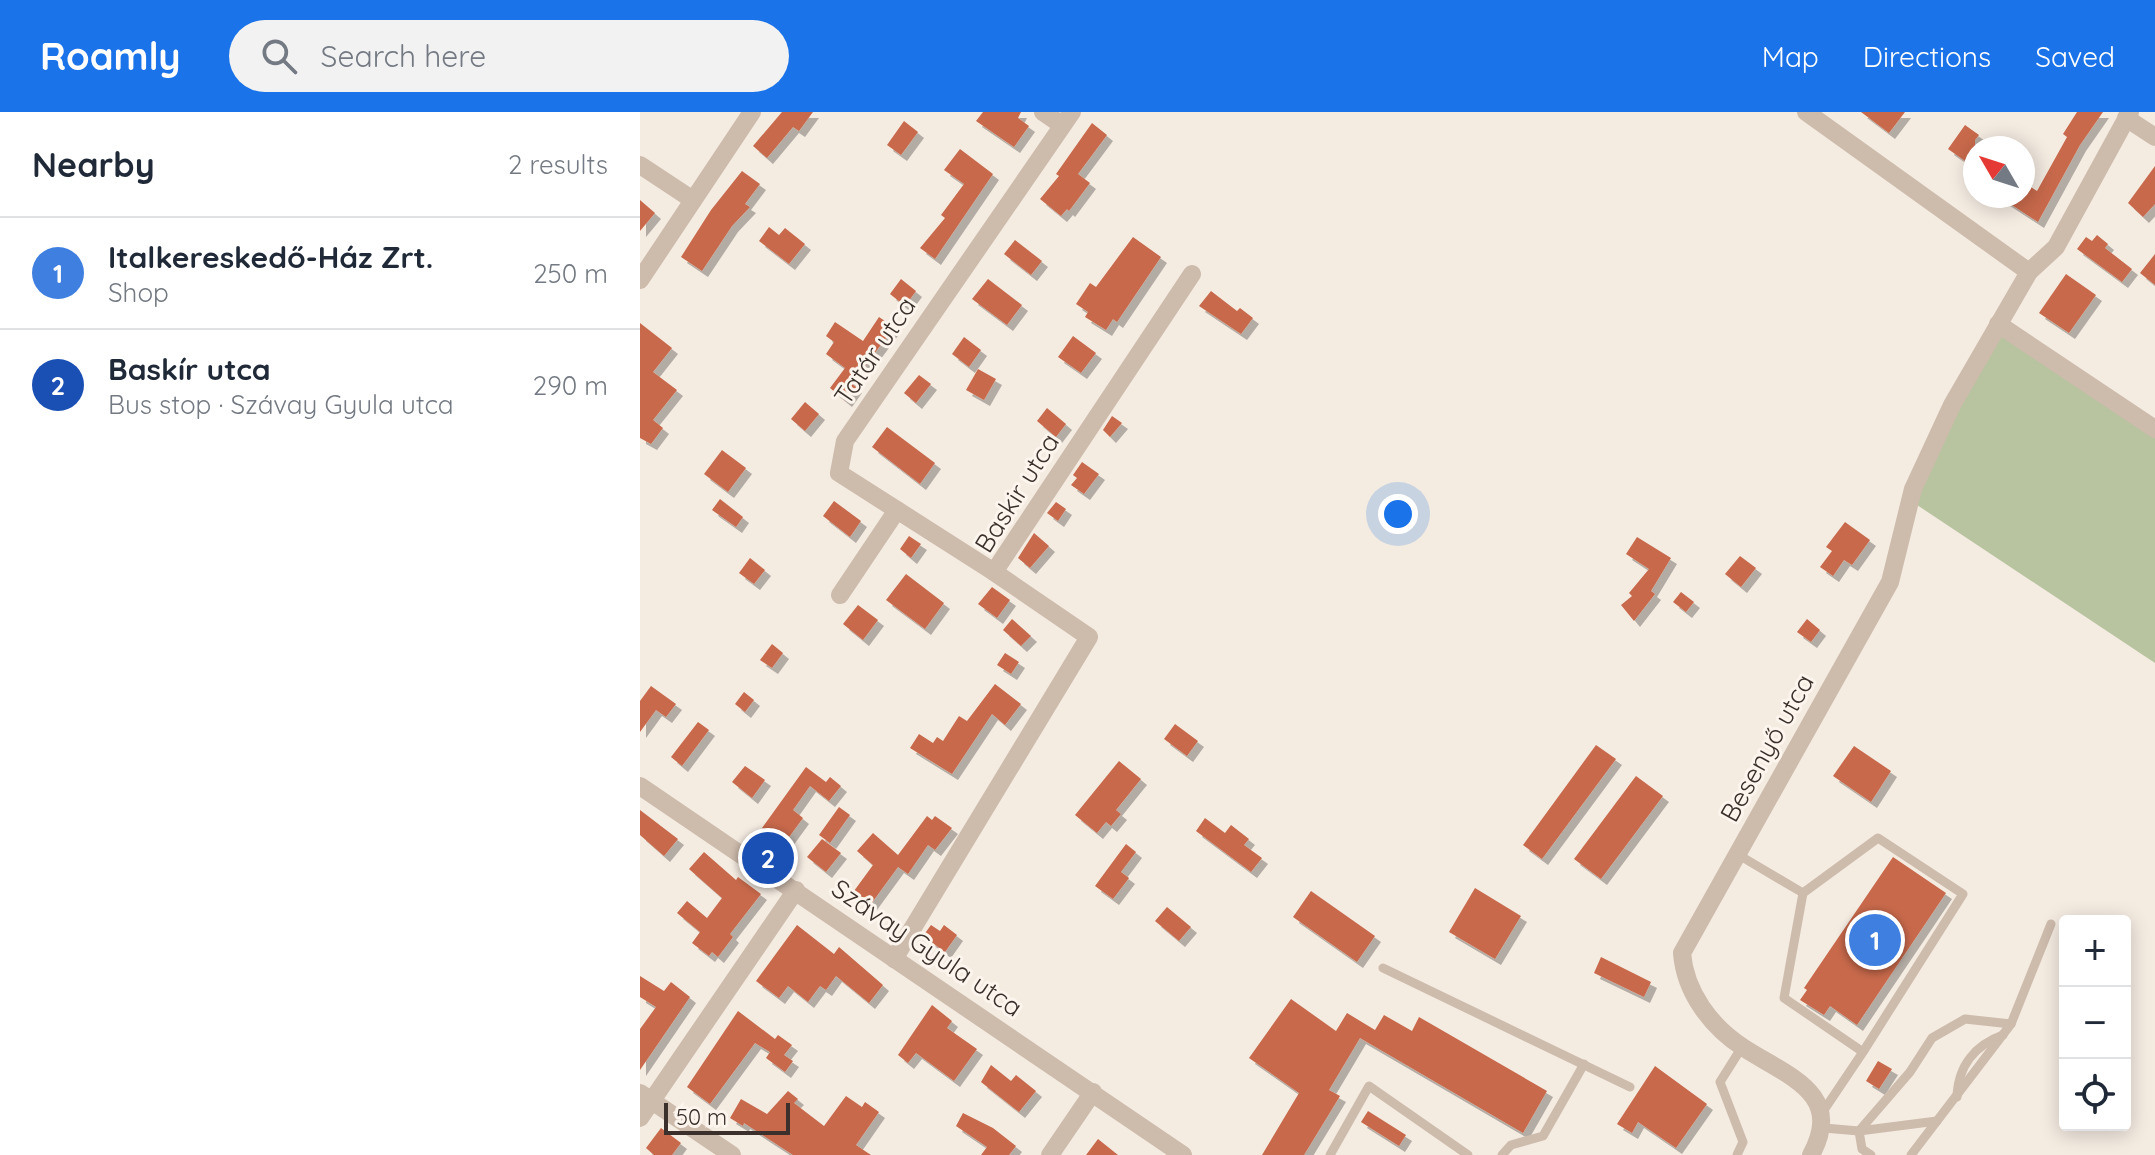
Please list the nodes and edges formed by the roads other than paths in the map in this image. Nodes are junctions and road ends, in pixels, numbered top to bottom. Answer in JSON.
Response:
{"nodes":[{"id":1,"x":752,"y":112,"type":"edge"},
{"id":2,"x":1043,"y":112,"type":"edge"},
{"id":3,"x":1812,"y":114,"type":"edge"},
{"id":4,"x":2128,"y":115,"type":"edge"},
{"id":5,"x":1067,"y":118,"type":"edge"},
{"id":6,"x":2155,"y":137,"type":"edge"},
{"id":7,"x":640,"y":165,"type":"edge"},
{"id":8,"x":693,"y":200,"type":"junction"},
{"id":9,"x":2029,"y":272,"type":"junction"},
{"id":10,"x":1192,"y":274,"type":"dead end"},
{"id":11,"x":640,"y":280,"type":"edge"},
{"id":12,"x":1998,"y":324,"type":"junction"},
{"id":13,"x":2155,"y":429,"type":"edge"},
{"id":14,"x":897,"y":510,"type":"junction"},
{"id":15,"x":994,"y":572,"type":"junction"},
{"id":16,"x":840,"y":595,"type":"dead end"},
{"id":17,"x":640,"y":786,"type":"edge"},
{"id":18,"x":1737,"y":854,"type":"junction"},
{"id":19,"x":796,"y":890,"type":"junction"},
{"id":20,"x":1803,"y":893,"type":"junction"},
{"id":21,"x":2051,"y":924,"type":"dead end"},
{"id":22,"x":894,"y":959,"type":"junction"},
{"id":23,"x":1383,"y":968,"type":"dead end"},
{"id":24,"x":2011,"y":1024,"type":"junction"},
{"id":25,"x":1742,"y":1047,"type":"junction"},
{"id":26,"x":1863,"y":1052,"type":"junction"},
{"id":27,"x":1584,"y":1064,"type":"junction"},
{"id":28,"x":1630,"y":1087,"type":"dead end"},
{"id":29,"x":1093,"y":1092,"type":"junction"},
{"id":30,"x":646,"y":1097,"type":"edge"},
{"id":31,"x":640,"y":1118,"type":"edge"},
{"id":32,"x":1823,"y":1120,"type":"junction"},
{"id":33,"x":1937,"y":1121,"type":"junction"},
{"id":34,"x":1859,"y":1131,"type":"junction"},
{"id":35,"x":732,"y":1155,"type":"edge"},
{"id":36,"x":1050,"y":1155,"type":"edge"},
{"id":37,"x":1183,"y":1155,"type":"edge"},
{"id":38,"x":1330,"y":1155,"type":"edge"},
{"id":39,"x":1468,"y":1155,"type":"edge"},
{"id":40,"x":1502,"y":1155,"type":"edge"},
{"id":41,"x":1737,"y":1155,"type":"edge"},
{"id":42,"x":1811,"y":1155,"type":"edge"},
{"id":43,"x":1871,"y":1155,"type":"edge"},
{"id":44,"x":1911,"y":1155,"type":"edge"}],
"edges":[{"from":1,"to":8,"type":"street"},
{"from":2,"to":5,"type":"street"},
{"from":3,"to":9,"type":"street"},
{"from":4,"to":6,"type":"street"},
{"from":4,"to":9,"type":"street","name":"Besenyő utca"},
{"from":5,"to":14,"type":"street","name":"Tatár utca"},
{"from":7,"to":8,"type":"street"},
{"from":8,"to":11,"type":"street"},
{"from":9,"to":12,"type":"street","name":"Besenyő utca"},
{"from":10,"to":15,"type":"street","name":"Baskir utca"},
{"from":12,"to":13,"type":"street"},
{"from":12,"to":18,"type":"street","name":"Besenyő utca"},
{"from":14,"to":15,"type":"street","name":"Tatár utca"},
{"from":14,"to":16,"type":"street"},
{"from":15,"to":22,"type":"street","name":"Baskir utca"},
{"from":17,"to":19,"type":"street","name":"Szávay Gyula utca"},
{"from":18,"to":20,"type":"lane"},
{"from":18,"to":25,"type":"street","name":"Besenyő utca"},
{"from":19,"to":22,"type":"street","name":"Szávay Gyula utca"},
{"from":19,"to":30,"type":"street"},
{"from":20,"to":26,"type":"lane"},
{"from":20,"to":26,"type":"lane"},
{"from":21,"to":24,"type":"lane"},
{"from":22,"to":29,"type":"street","name":"Szávay Gyula utca"},
{"from":23,"to":27,"type":"lane"},
{"from":24,"to":33,"type":"lane"},
{"from":24,"to":34,"type":"lane"},
{"from":25,"to":32,"type":"street","name":"Besenyő utca"},
{"from":25,"to":41,"type":"lane"},
{"from":26,"to":32,"type":"lane"},
{"from":27,"to":28,"type":"lane"},
{"from":27,"to":40,"type":"lane"},
{"from":29,"to":36,"type":"street"},
{"from":29,"to":37,"type":"street","name":"Szávay Gyula utca"},
{"from":30,"to":31,"type":"street"},
{"from":30,"to":35,"type":"street"},
{"from":32,"to":34,"type":"lane"},
{"from":32,"to":42,"type":"street"},
{"from":33,"to":34,"type":"lane"},
{"from":33,"to":44,"type":"lane"},
{"from":34,"to":43,"type":"lane"},
{"from":38,"to":39,"type":"lane"}]}
